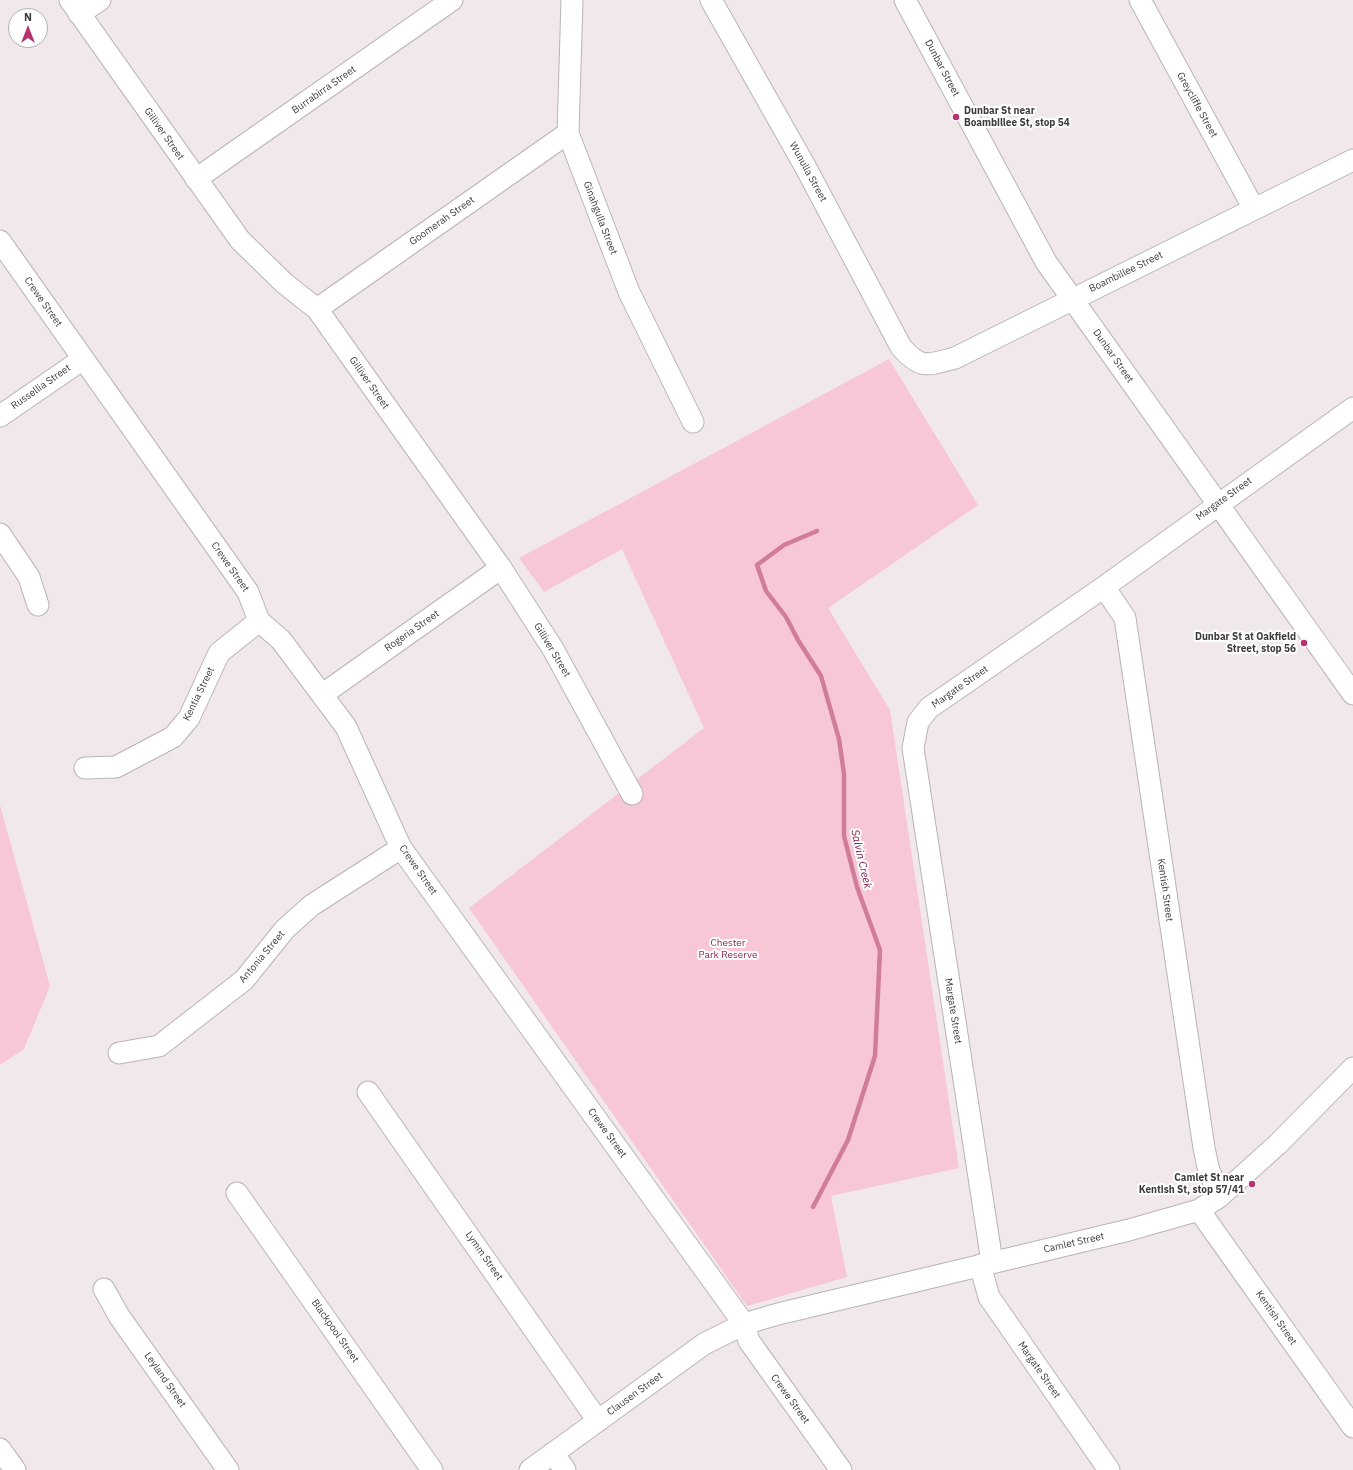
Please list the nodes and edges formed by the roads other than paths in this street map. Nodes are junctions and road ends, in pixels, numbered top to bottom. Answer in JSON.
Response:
{"nodes":[{"id":1,"x":100,"y":0,"type":"edge"},
{"id":2,"x":452,"y":0,"type":"edge"},
{"id":3,"x":572,"y":0,"type":"edge"},
{"id":4,"x":711,"y":0,"type":"edge"},
{"id":5,"x":905,"y":0,"type":"edge"},
{"id":6,"x":1140,"y":0,"type":"edge"},
{"id":7,"x":75,"y":7,"type":"edge"},
{"id":8,"x":568,"y":133,"type":"junction"},
{"id":9,"x":1353,"y":160,"type":"edge"},
{"id":10,"x":196,"y":179,"type":"junction"},
{"id":11,"x":1254,"y":209,"type":"junction"},
{"id":12,"x":0,"y":241,"type":"edge"},
{"id":13,"x":1072,"y":299,"type":"junction"},
{"id":14,"x":317,"y":309,"type":"junction"},
{"id":15,"x":901,"y":347,"type":"joint"},
{"id":16,"x":83,"y":359,"type":"junction"},
{"id":17,"x":1353,"y":408,"type":"edge"},
{"id":18,"x":0,"y":416,"type":"edge"},
{"id":19,"x":692,"y":422,"type":"dead end"},
{"id":20,"x":1218,"y":504,"type":"junction"},
{"id":21,"x":0,"y":534,"type":"edge"},
{"id":22,"x":501,"y":568,"type":"junction"},
{"id":23,"x":1104,"y":587,"type":"junction"},
{"id":24,"x":38,"y":605,"type":"dead end"},
{"id":25,"x":259,"y":621,"type":"junction"},
{"id":26,"x":1351,"y":685,"type":"edge"},
{"id":27,"x":323,"y":694,"type":"junction"},
{"id":28,"x":86,"y":768,"type":"dead end"},
{"id":29,"x":632,"y":794,"type":"dead end"},
{"id":30,"x":401,"y":848,"type":"junction"},
{"id":31,"x":119,"y":1053,"type":"dead end"},
{"id":32,"x":1353,"y":1068,"type":"edge"},
{"id":33,"x":368,"y":1092,"type":"dead end"},
{"id":34,"x":237,"y":1193,"type":"dead end"},
{"id":35,"x":1219,"y":1197,"type":"junction"},
{"id":36,"x":1199,"y":1210,"type":"junction"},
{"id":37,"x":986,"y":1263,"type":"junction"},
{"id":38,"x":104,"y":1290,"type":"dead end"},
{"id":39,"x":744,"y":1324,"type":"junction"},
{"id":40,"x":598,"y":1421,"type":"junction"},
{"id":41,"x":1353,"y":1427,"type":"edge"},
{"id":42,"x":0,"y":1449,"type":"edge"},
{"id":43,"x":553,"y":1453,"type":"junction"},
{"id":44,"x":15,"y":1470,"type":"edge"},
{"id":45,"x":228,"y":1470,"type":"edge"},
{"id":46,"x":432,"y":1470,"type":"edge"},
{"id":47,"x":530,"y":1470,"type":"edge"},
{"id":48,"x":565,"y":1470,"type":"edge"},
{"id":49,"x":841,"y":1470,"type":"edge"},
{"id":50,"x":1109,"y":1470,"type":"edge"}],
"edges":[{"from":1,"to":7,"type":"street"},
{"from":2,"to":10,"type":"street","name":"Burrabirra Street"},
{"from":3,"to":8,"type":"street","name":"Ginahgulla Street"},
{"from":4,"to":15,"type":"street","name":"Wunulla Street"},
{"from":5,"to":13,"type":"street","name":"Dunbar Street"},
{"from":6,"to":11,"type":"street","name":"Greycliffe Street"},
{"from":7,"to":10,"type":"street","name":"Gilliver Street"},
{"from":8,"to":14,"type":"street","name":"Goomerah Street"},
{"from":8,"to":19,"type":"street","name":"Ginahgulla Street"},
{"from":9,"to":11,"type":"street","name":"Boambillee Street"},
{"from":10,"to":14,"type":"street","name":"Gilliver Street"},
{"from":11,"to":13,"type":"street","name":"Boambillee Street"},
{"from":12,"to":16,"type":"street","name":"Crewe Street"},
{"from":13,"to":15,"type":"street","name":"Boambillee Street"},
{"from":13,"to":20,"type":"street","name":"Dunbar Street"},
{"from":14,"to":22,"type":"street","name":"Gilliver Street"},
{"from":16,"to":18,"type":"street","name":"Russellia Street"},
{"from":16,"to":25,"type":"street","name":"Crewe Street"},
{"from":17,"to":20,"type":"street","name":"Margate Street"},
{"from":20,"to":23,"type":"street","name":"Margate Street"},
{"from":20,"to":26,"type":"street","name":"Dunbar Street"},
{"from":21,"to":24,"type":"street"},
{"from":22,"to":27,"type":"street","name":"Rogeria Street"},
{"from":22,"to":29,"type":"street","name":"Gilliver Street"},
{"from":23,"to":35,"type":"street","name":"Kentish Street"},
{"from":23,"to":37,"type":"street","name":"Margate Street"},
{"from":25,"to":27,"type":"street","name":"Crewe Street"},
{"from":25,"to":28,"type":"street","name":"Kentia Street"},
{"from":27,"to":30,"type":"street","name":"Crewe Street"},
{"from":30,"to":31,"type":"street","name":"Antonia Street"},
{"from":30,"to":39,"type":"street","name":"Crewe Street"},
{"from":32,"to":35,"type":"street","name":"Camlet Street"},
{"from":33,"to":40,"type":"street","name":"Lymm Street"},
{"from":34,"to":46,"type":"street","name":"Blackpool Street"},
{"from":35,"to":36,"type":"street","name":"Camlet Street"},
{"from":36,"to":37,"type":"street","name":"Camlet Street"},
{"from":36,"to":41,"type":"street","name":"Kentish Street"},
{"from":37,"to":39,"type":"street","name":"Camlet Street"},
{"from":37,"to":50,"type":"street","name":"Margate Street"},
{"from":38,"to":45,"type":"street","name":"Leyland Street"},
{"from":39,"to":40,"type":"street","name":"Clausen Street"},
{"from":39,"to":49,"type":"street","name":"Crewe Street"},
{"from":40,"to":43,"type":"street","name":"Clausen Street"},
{"from":42,"to":44,"type":"street"},
{"from":43,"to":47,"type":"street","name":"Clausen Street"},
{"from":43,"to":48,"type":"street"}]}
